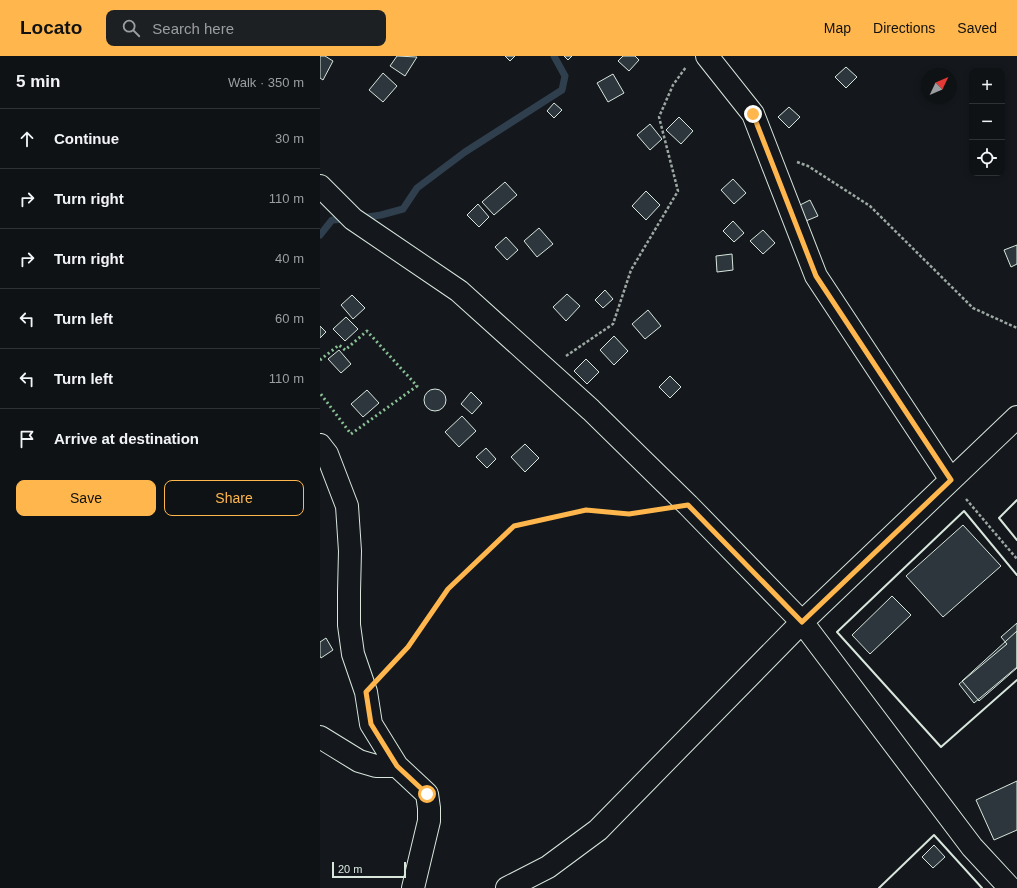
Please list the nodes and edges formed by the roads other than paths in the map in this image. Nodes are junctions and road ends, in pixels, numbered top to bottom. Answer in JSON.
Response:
{"nodes":[{"id":1,"x":699,"y":59,"type":"edge"},
{"id":2,"x":320,"y":186,"type":"edge"},
{"id":3,"x":1017,"y":417,"type":"edge"},
{"id":4,"x":320,"y":445,"type":"edge"},
{"id":5,"x":951,"y":480,"type":"junction"},
{"id":6,"x":802,"y":622,"type":"junction"},
{"id":7,"x":320,"y":737,"type":"edge"},
{"id":8,"x":397,"y":766,"type":"junction"},
{"id":9,"x":413,"y":888,"type":"edge"},
{"id":10,"x":507,"y":888,"type":"edge"},
{"id":11,"x":1010,"y":888,"type":"edge"}],
"edges":[{"from":1,"to":5,"type":"street"},
{"from":2,"to":6,"type":"street"},
{"from":3,"to":5,"type":"street"},
{"from":4,"to":8,"type":"street"},
{"from":5,"to":6,"type":"street"},
{"from":6,"to":10,"type":"street"},
{"from":6,"to":11,"type":"street"},
{"from":7,"to":8,"type":"street"},
{"from":8,"to":9,"type":"street"}]}
